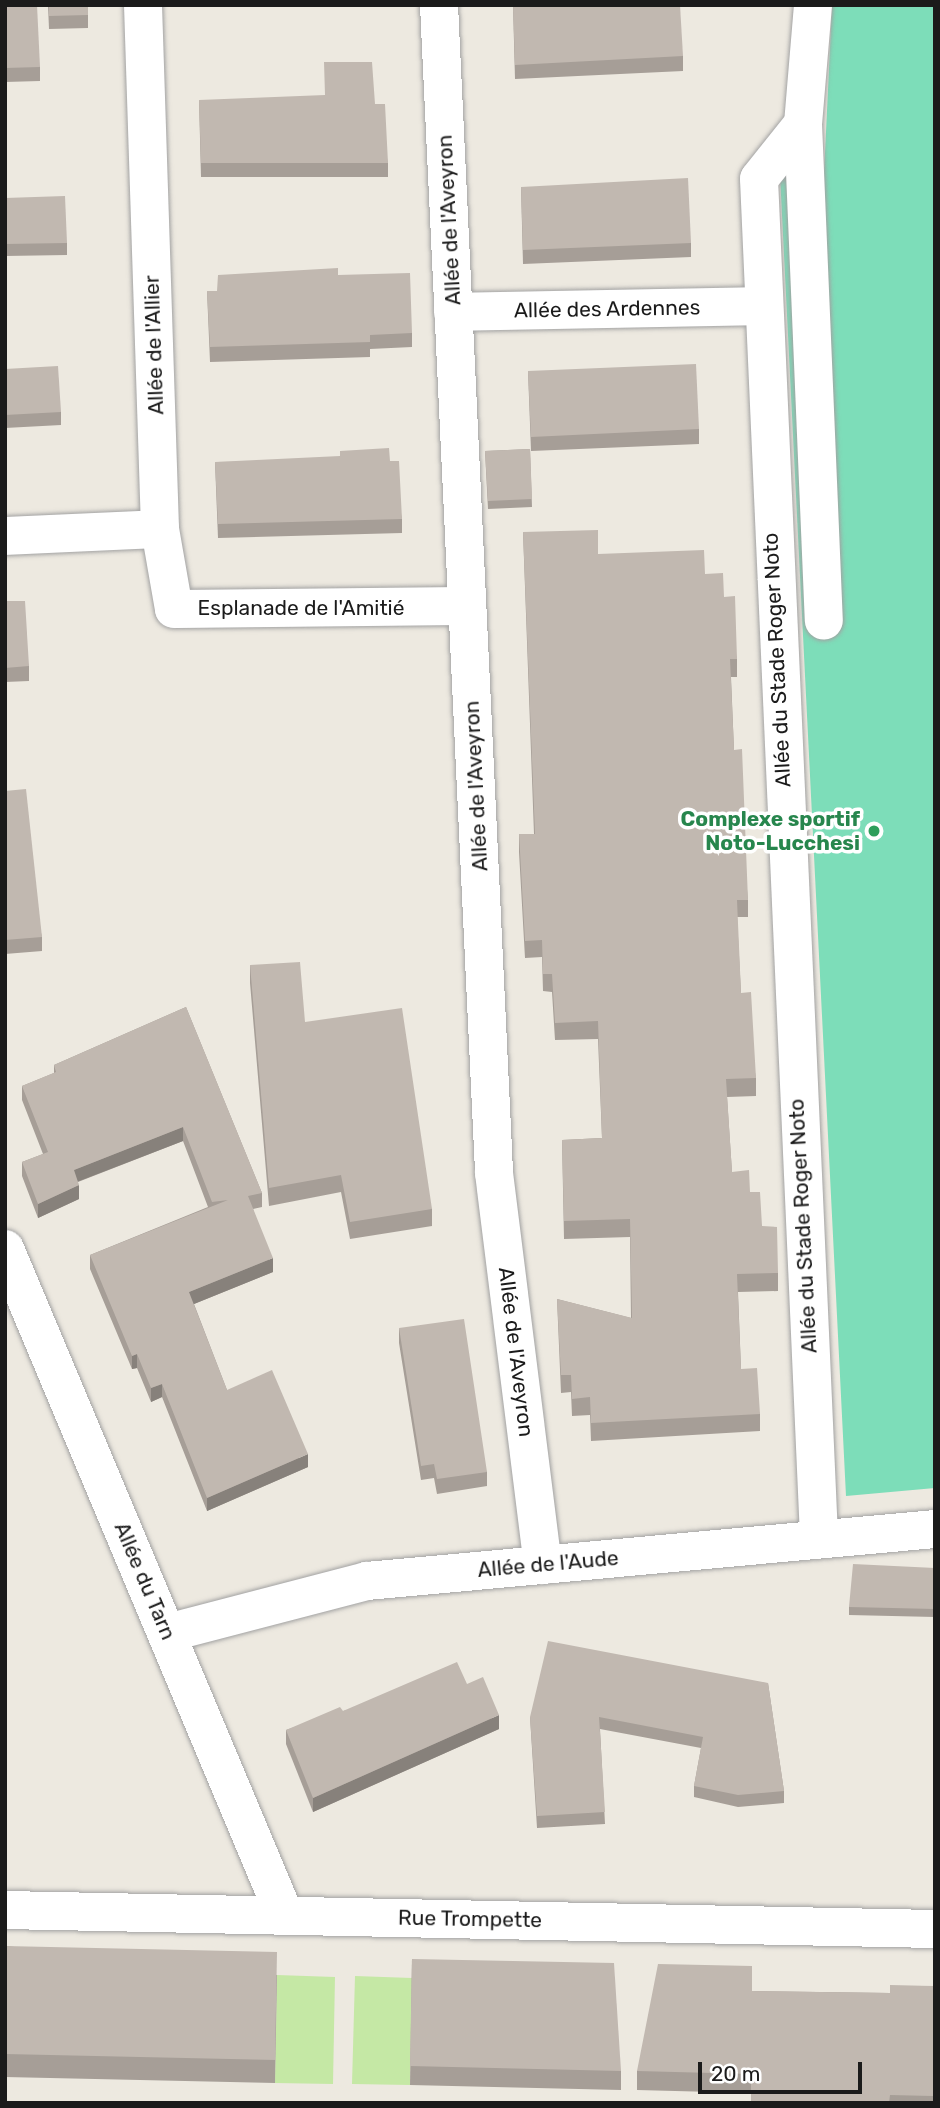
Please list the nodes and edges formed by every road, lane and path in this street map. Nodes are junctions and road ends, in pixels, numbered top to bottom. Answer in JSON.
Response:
{"nodes":[{"id":1,"x":143,"y":5,"type":"edge"},
{"id":2,"x":439,"y":5,"type":"edge"},
{"id":3,"x":813,"y":5,"type":"edge"},
{"id":4,"x":803,"y":124,"type":"junction"},
{"id":5,"x":761,"y":306,"type":"junction"},
{"id":6,"x":453,"y":312,"type":"junction"},
{"id":7,"x":160,"y":529,"type":"junction"},
{"id":8,"x":5,"y":536,"type":"edge"},
{"id":9,"x":467,"y":606,"type":"junction"},
{"id":10,"x":824,"y":621,"type":"dead end"},
{"id":11,"x":5,"y":1249,"type":"edge"},
{"id":12,"x":935,"y":1529,"type":"edge"},
{"id":13,"x":819,"y":1539,"type":"junction"},
{"id":14,"x":543,"y":1565,"type":"junction"},
{"id":15,"x":167,"y":1633,"type":"junction"},
{"id":16,"x":5,"y":1910,"type":"edge"},
{"id":17,"x":284,"y":1914,"type":"junction"},
{"id":18,"x":935,"y":1929,"type":"edge"}],
"edges":[{"from":1,"to":7,"type":"street","name":"Allée de l'Allier"},
{"from":2,"to":6,"type":"street","name":"Allée de l'Aveyron"},
{"from":3,"to":4,"type":"street"},
{"from":4,"to":5,"type":"street","name":"Allée du Stade Roger Noto"},
{"from":4,"to":10,"type":"street"},
{"from":5,"to":6,"type":"street","name":"Allée des Ardennes"},
{"from":5,"to":13,"type":"street","name":"Allée du Stade Roger Noto"},
{"from":6,"to":9,"type":"street","name":"Allée de l'Aveyron"},
{"from":7,"to":8,"type":"street"},
{"from":7,"to":9,"type":"street","name":"Esplanade de l'Amitié"},
{"from":9,"to":14,"type":"street","name":"Allée de l'Aveyron"},
{"from":11,"to":15,"type":"street","name":"Allée du Tarn"},
{"from":12,"to":13,"type":"street","name":"Allée de l'Aude"},
{"from":13,"to":14,"type":"street","name":"Allée de l'Aude"},
{"from":14,"to":15,"type":"street","name":"Allée de l'Aude"},
{"from":15,"to":17,"type":"street","name":"Allée du Tarn"},
{"from":16,"to":17,"type":"street","name":"Rue Trompette"},
{"from":17,"to":18,"type":"street","name":"Rue Trompette"}]}
